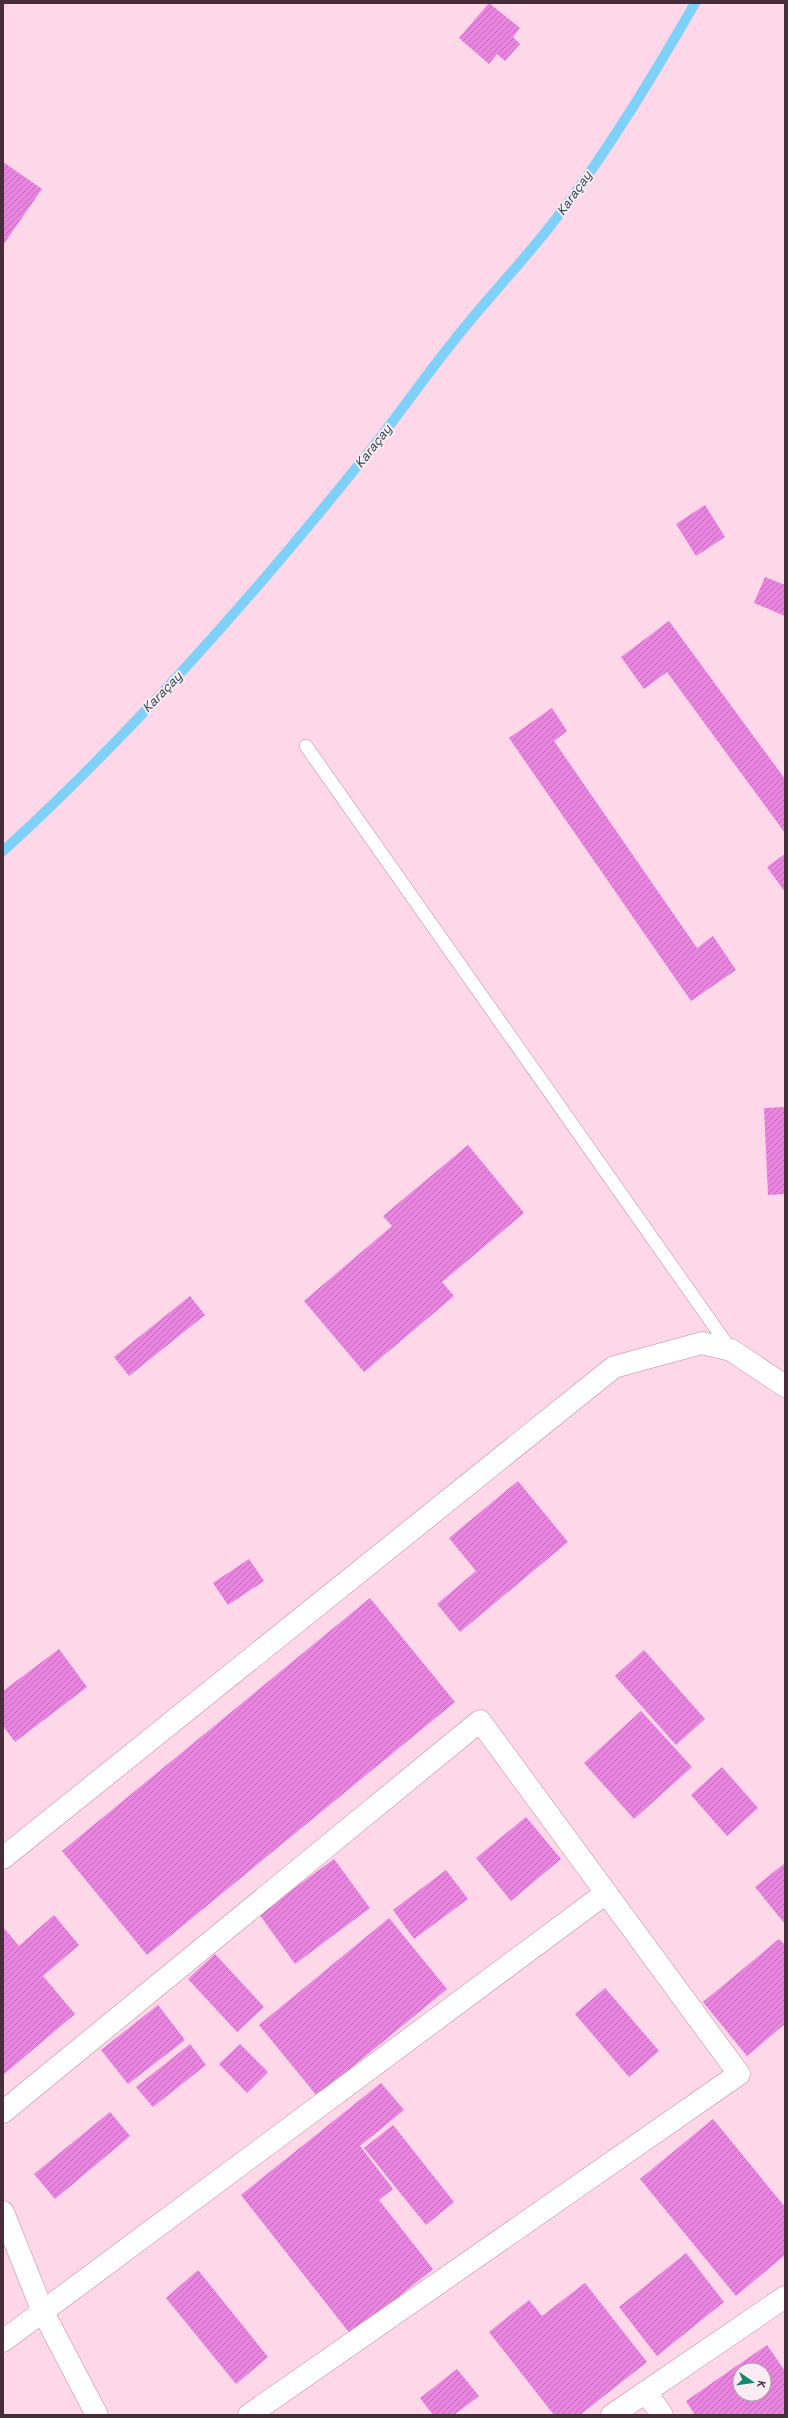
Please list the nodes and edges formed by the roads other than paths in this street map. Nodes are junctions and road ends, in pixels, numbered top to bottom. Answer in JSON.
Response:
{"nodes":[{"id":1,"x":306,"y":746,"type":"dead end"},
{"id":2,"x":731,"y":1350,"type":"junction"},
{"id":3,"x":785,"y":1386,"type":"edge"},
{"id":4,"x":3,"y":1858,"type":"edge"},
{"id":5,"x":606,"y":1893,"type":"junction"},
{"id":6,"x":3,"y":2112,"type":"edge"},
{"id":7,"x":3,"y":2212,"type":"edge"},
{"id":8,"x":785,"y":2297,"type":"edge"},
{"id":9,"x":43,"y":2312,"type":"junction"},
{"id":10,"x":3,"y":2341,"type":"edge"},
{"id":11,"x":646,"y":2392,"type":"junction"},
{"id":12,"x":96,"y":2415,"type":"edge"},
{"id":13,"x":249,"y":2415,"type":"edge"},
{"id":14,"x":612,"y":2415,"type":"edge"},
{"id":15,"x":662,"y":2415,"type":"edge"}],
"edges":[{"from":1,"to":2,"type":"lane"},
{"from":2,"to":3,"type":"street"},
{"from":2,"to":4,"type":"street"},
{"from":5,"to":6,"type":"street"},
{"from":5,"to":9,"type":"street"},
{"from":5,"to":13,"type":"street"},
{"from":7,"to":9,"type":"street"},
{"from":8,"to":11,"type":"street"},
{"from":9,"to":10,"type":"street"},
{"from":9,"to":12,"type":"street"},
{"from":11,"to":14,"type":"street"},
{"from":11,"to":15,"type":"street"}]}
